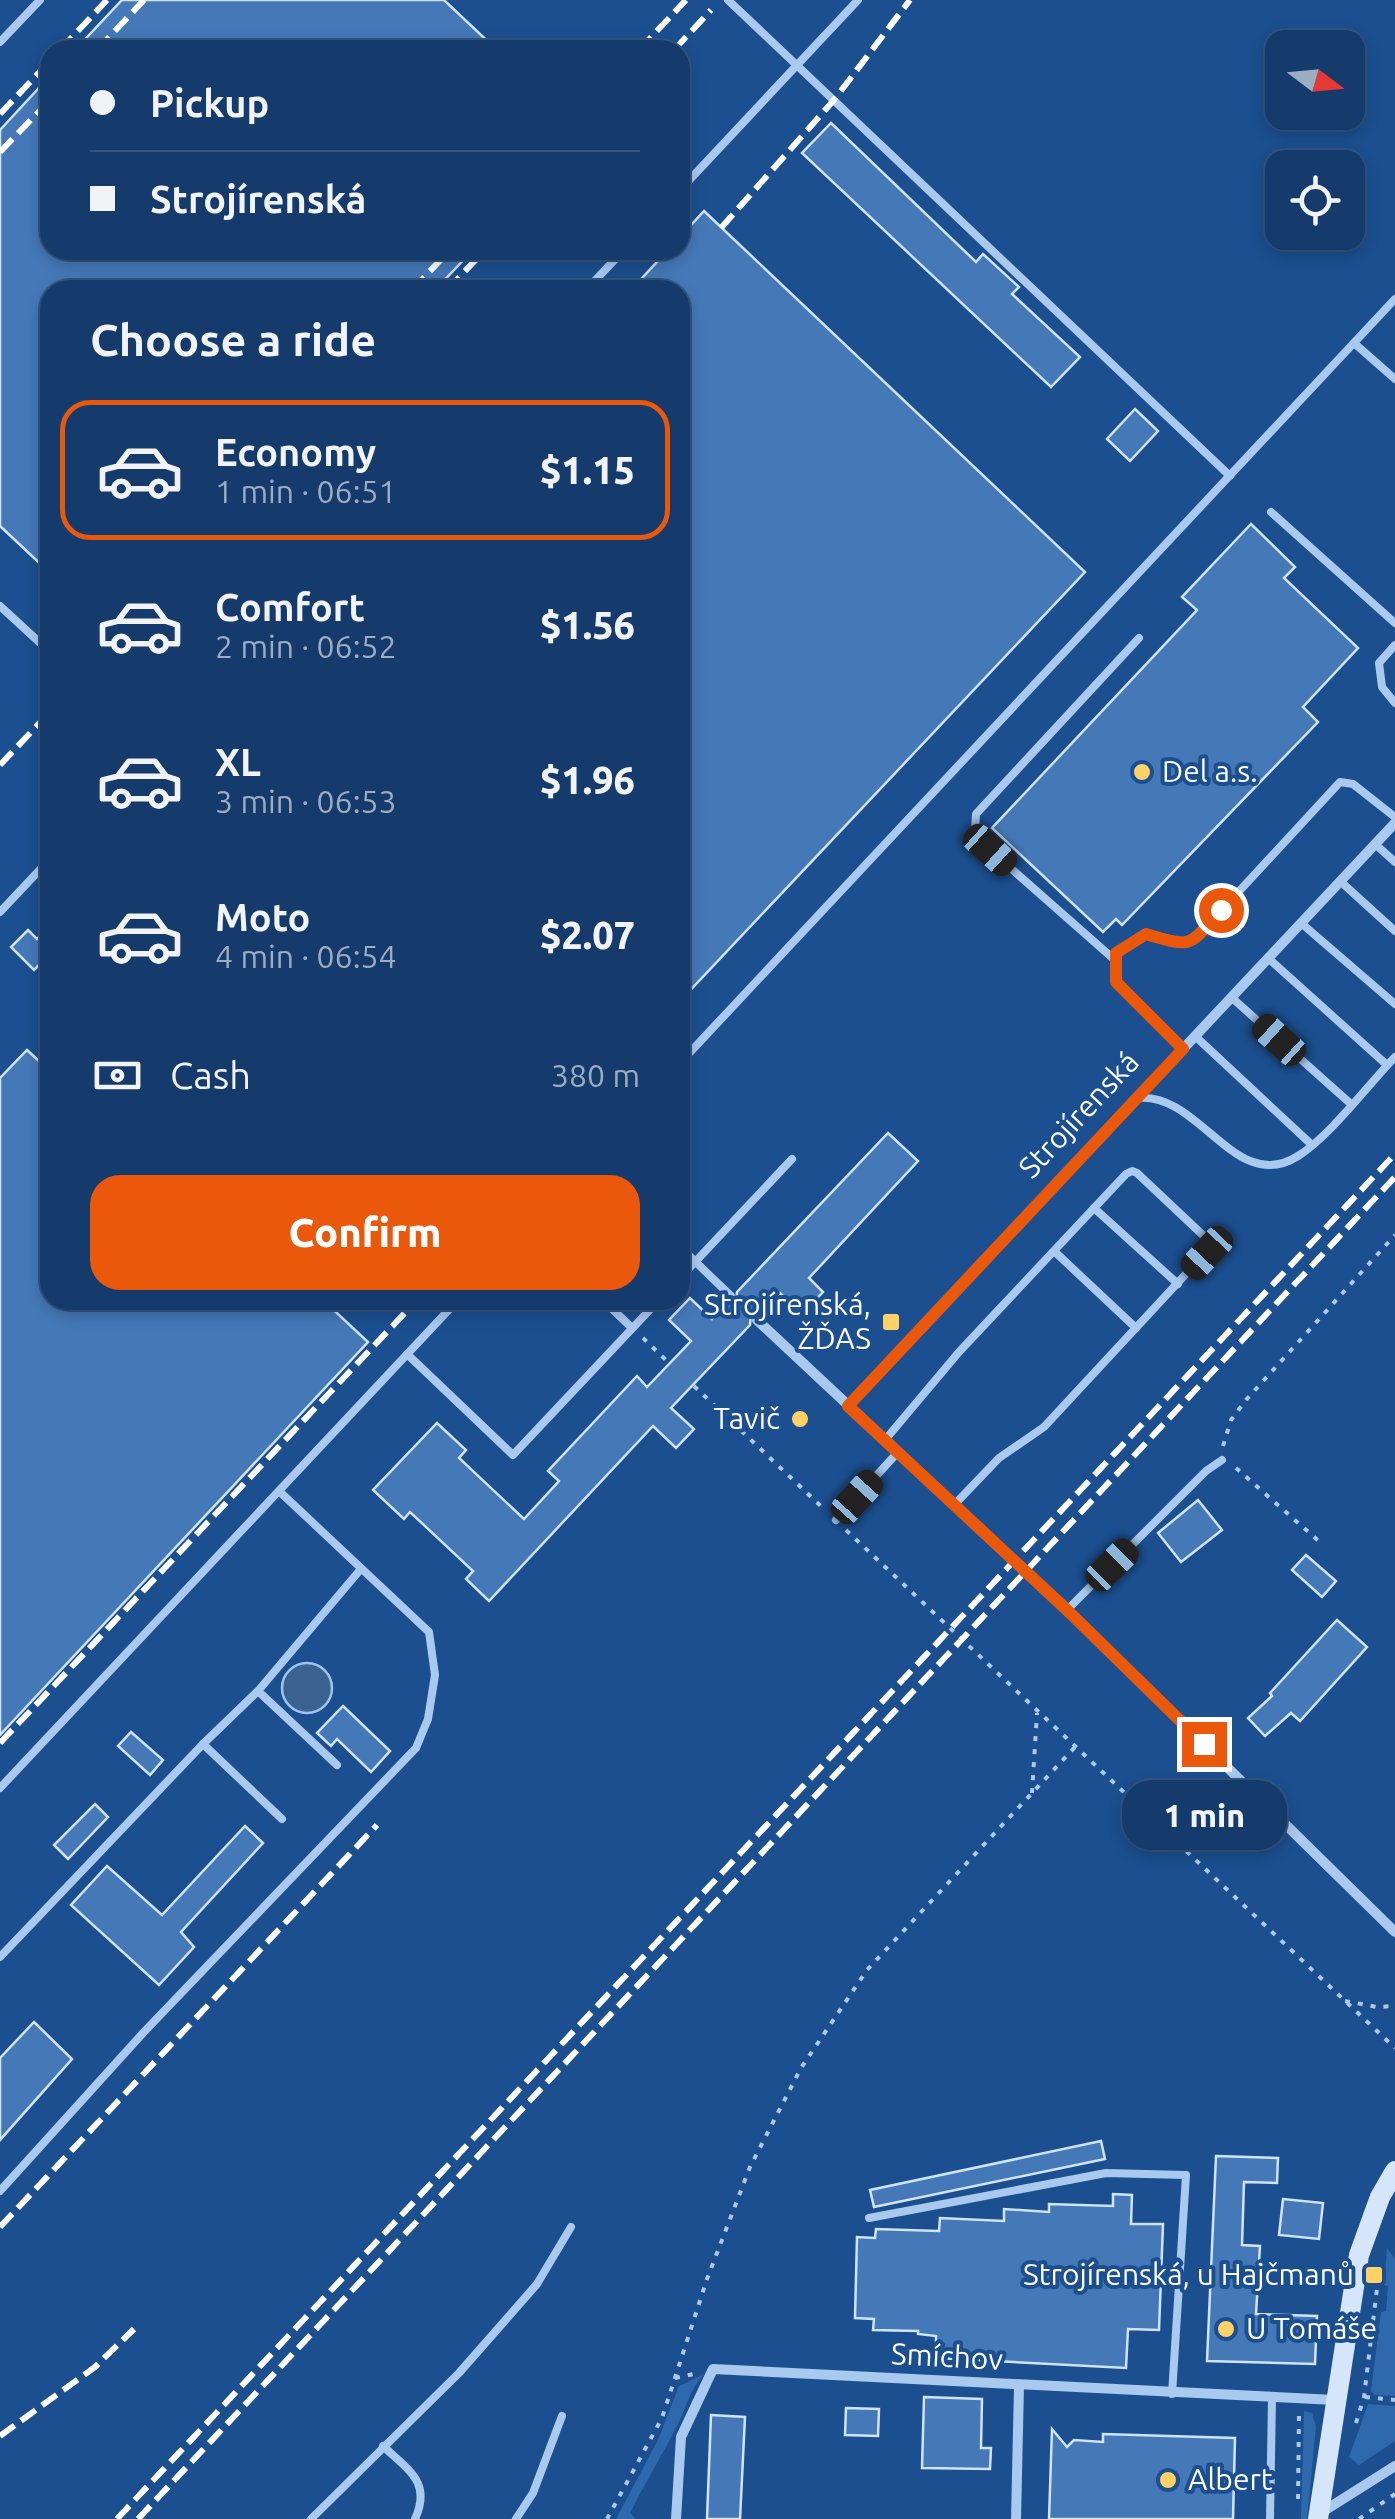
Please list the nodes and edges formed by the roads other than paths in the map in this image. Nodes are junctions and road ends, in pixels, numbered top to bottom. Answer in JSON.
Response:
{"nodes":[{"id":1,"x":40,"y":0,"type":"edge"},
{"id":2,"x":728,"y":0,"type":"edge"},
{"id":3,"x":858,"y":0,"type":"edge"},
{"id":4,"x":0,"y":42,"type":"edge"},
{"id":5,"x":798,"y":66,"type":"junction"},
{"id":6,"x":690,"y":179,"type":"edge"},
{"id":7,"x":614,"y":260,"type":"edge"},
{"id":8,"x":596,"y":280,"type":"edge"},
{"id":9,"x":1395,"y":299,"type":"edge"},
{"id":10,"x":1354,"y":343,"type":"junction"},
{"id":11,"x":1395,"y":380,"type":"edge"},
{"id":12,"x":1230,"y":476,"type":"junction"},
{"id":13,"x":1271,"y":512,"type":"dead end"},
{"id":14,"x":0,"y":606,"type":"edge"},
{"id":15,"x":1395,"y":623,"type":"edge"},
{"id":16,"x":1139,"y":638,"type":"dead end"},
{"id":17,"x":40,"y":643,"type":"edge"},
{"id":18,"x":1395,"y":645,"type":"edge"},
{"id":19,"x":1395,"y":703,"type":"edge"},
{"id":20,"x":1395,"y":820,"type":"edge"},
{"id":21,"x":1375,"y":844,"type":"junction"},
{"id":22,"x":1395,"y":862,"type":"edge"},
{"id":23,"x":40,"y":869,"type":"edge"},
{"id":24,"x":1340,"y":881,"type":"junction"},
{"id":25,"x":0,"y":912,"type":"edge"},
{"id":26,"x":1301,"y":923,"type":"junction"},
{"id":27,"x":1395,"y":930,"type":"edge"},
{"id":28,"x":1268,"y":958,"type":"junction"},
{"id":29,"x":1116,"y":961,"type":"junction"},
{"id":30,"x":1232,"y":997,"type":"junction"},
{"id":31,"x":1395,"y":1004,"type":"edge"},
{"id":32,"x":1195,"y":1036,"type":"junction"},
{"id":33,"x":1183,"y":1049,"type":"junction"},
{"id":34,"x":690,"y":1052,"type":"edge"},
{"id":35,"x":1395,"y":1057,"type":"edge"},
{"id":36,"x":1387,"y":1065,"type":"junction"},
{"id":37,"x":1137,"y":1098,"type":"junction"},
{"id":38,"x":1351,"y":1104,"type":"junction"},
{"id":39,"x":1312,"y":1145,"type":"junction"},
{"id":40,"x":792,"y":1159,"type":"dead end"},
{"id":41,"x":1094,"y":1208,"type":"junction"},
{"id":42,"x":1054,"y":1251,"type":"junction"},
{"id":43,"x":690,"y":1257,"type":"edge"},
{"id":44,"x":695,"y":1262,"type":"junction"},
{"id":45,"x":690,"y":1267,"type":"edge"},
{"id":46,"x":1178,"y":1284,"type":"junction"},
{"id":47,"x":731,"y":1296,"type":"dead end"},
{"id":48,"x":448,"y":1310,"type":"edge"},
{"id":49,"x":613,"y":1310,"type":"edge"},
{"id":50,"x":649,"y":1310,"type":"edge"},
{"id":51,"x":757,"y":1320,"type":"dead end"},
{"id":52,"x":632,"y":1328,"type":"junction"},
{"id":53,"x":1136,"y":1328,"type":"junction"},
{"id":54,"x":406,"y":1354,"type":"junction"},
{"id":55,"x":848,"y":1406,"type":"junction"},
{"id":56,"x":885,"y":1440,"type":"junction"},
{"id":57,"x":898,"y":1452,"type":"junction"},
{"id":58,"x":1222,"y":1460,"type":"road end"},
{"id":59,"x":279,"y":1490,"type":"junction"},
{"id":60,"x":955,"y":1504,"type":"junction"},
{"id":61,"x":836,"y":1520,"type":"road end"},
{"id":62,"x":360,"y":1570,"type":"junction"},
{"id":63,"x":1067,"y":1610,"type":"junction"},
{"id":64,"x":258,"y":1691,"type":"junction"},
{"id":65,"x":202,"y":1744,"type":"junction"},
{"id":66,"x":337,"y":1765,"type":"dead end"},
{"id":67,"x":0,"y":1788,"type":"edge"},
{"id":68,"x":282,"y":1818,"type":"dead end"},
{"id":69,"x":1395,"y":1932,"type":"edge"},
{"id":70,"x":0,"y":1957,"type":"edge"},
{"id":71,"x":1395,"y":2170,"type":"edge"},
{"id":72,"x":0,"y":2191,"type":"edge"},
{"id":73,"x":869,"y":2218,"type":"dead end"},
{"id":74,"x":571,"y":2226,"type":"dead end"},
{"id":75,"x":1019,"y":2386,"type":"junction"},
{"id":76,"x":1172,"y":2394,"type":"junction"},
{"id":77,"x":1272,"y":2398,"type":"junction"},
{"id":78,"x":1335,"y":2400,"type":"junction"},
{"id":79,"x":562,"y":2416,"type":"dead end"},
{"id":80,"x":383,"y":2446,"type":"junction"},
{"id":81,"x":1395,"y":2466,"type":"edge"},
{"id":82,"x":1318,"y":2517,"type":"edge"},
{"id":83,"x":311,"y":2519,"type":"edge"},
{"id":84,"x":415,"y":2519,"type":"edge"},
{"id":85,"x":516,"y":2519,"type":"edge"},
{"id":86,"x":676,"y":2519,"type":"edge"},
{"id":87,"x":1016,"y":2519,"type":"edge"},
{"id":88,"x":1270,"y":2519,"type":"edge"}],
"edges":[{"from":1,"to":4,"type":"lane"},
{"from":2,"to":5,"type":"lane"},
{"from":3,"to":5,"type":"lane"},
{"from":5,"to":6,"type":"lane"},
{"from":5,"to":12,"type":"lane"},
{"from":7,"to":8,"type":"lane"},
{"from":9,"to":10,"type":"lane"},
{"from":10,"to":11,"type":"lane"},
{"from":10,"to":12,"type":"lane"},
{"from":12,"to":34,"type":"lane"},
{"from":13,"to":15,"type":"lane"},
{"from":14,"to":17,"type":"lane"},
{"from":16,"to":29,"type":"lane"},
{"from":18,"to":19,"type":"lane"},
{"from":20,"to":21,"type":"street","name":"Strojírenská"},
{"from":20,"to":29,"type":"lane"},
{"from":21,"to":22,"type":"lane"},
{"from":21,"to":24,"type":"street","name":"Strojírenská"},
{"from":23,"to":25,"type":"lane"},
{"from":24,"to":26,"type":"street","name":"Strojírenská"},
{"from":24,"to":27,"type":"lane"},
{"from":26,"to":28,"type":"street","name":"Strojírenská"},
{"from":26,"to":31,"type":"lane"},
{"from":28,"to":30,"type":"street","name":"Strojírenská"},
{"from":28,"to":36,"type":"lane"},
{"from":29,"to":33,"type":"lane"},
{"from":30,"to":32,"type":"street","name":"Strojírenská"},
{"from":30,"to":38,"type":"lane"},
{"from":32,"to":33,"type":"street","name":"Strojírenská"},
{"from":32,"to":39,"type":"lane"},
{"from":33,"to":37,"type":"street","name":"Strojírenská"},
{"from":35,"to":36,"type":"lane"},
{"from":36,"to":38,"type":"lane"},
{"from":37,"to":39,"type":"lane"},
{"from":37,"to":55,"type":"street","name":"Strojírenská"},
{"from":38,"to":39,"type":"lane"},
{"from":40,"to":44,"type":"lane"},
{"from":41,"to":42,"type":"lane"},
{"from":41,"to":46,"type":"lane"},
{"from":41,"to":46,"type":"lane"},
{"from":42,"to":53,"type":"lane"},
{"from":42,"to":56,"type":"lane"},
{"from":43,"to":44,"type":"lane"},
{"from":44,"to":45,"type":"lane"},
{"from":44,"to":47,"type":"lane"},
{"from":46,"to":53,"type":"lane"},
{"from":48,"to":54,"type":"lane"},
{"from":49,"to":52,"type":"lane"},
{"from":50,"to":52,"type":"lane"},
{"from":51,"to":55,"type":"street"},
{"from":52,"to":54,"type":"lane"},
{"from":53,"to":60,"type":"lane"},
{"from":54,"to":59,"type":"lane"},
{"from":55,"to":56,"type":"street"},
{"from":56,"to":57,"type":"street"},
{"from":57,"to":60,"type":"street"},
{"from":57,"to":61,"type":"lane"},
{"from":58,"to":63,"type":"lane"},
{"from":59,"to":62,"type":"lane"},
{"from":59,"to":67,"type":"lane"},
{"from":60,"to":63,"type":"street"},
{"from":62,"to":64,"type":"lane"},
{"from":62,"to":72,"type":"lane"},
{"from":63,"to":69,"type":"street"},
{"from":64,"to":65,"type":"lane"},
{"from":64,"to":66,"type":"lane"},
{"from":65,"to":68,"type":"lane"},
{"from":65,"to":70,"type":"lane"},
{"from":71,"to":78,"type":"street"},
{"from":73,"to":76,"type":"lane"},
{"from":74,"to":80,"type":"lane"},
{"from":75,"to":76,"type":"street","name":"Smíchov"},
{"from":75,"to":86,"type":"street","name":"Smíchov"},
{"from":75,"to":87,"type":"street"},
{"from":76,"to":77,"type":"street","name":"Smíchov"},
{"from":77,"to":78,"type":"street","name":"Smíchov"},
{"from":77,"to":88,"type":"lane"},
{"from":78,"to":82,"type":"street"},
{"from":79,"to":85,"type":"lane"},
{"from":80,"to":83,"type":"lane"},
{"from":80,"to":84,"type":"lane"},
{"from":81,"to":82,"type":"street"}]}
